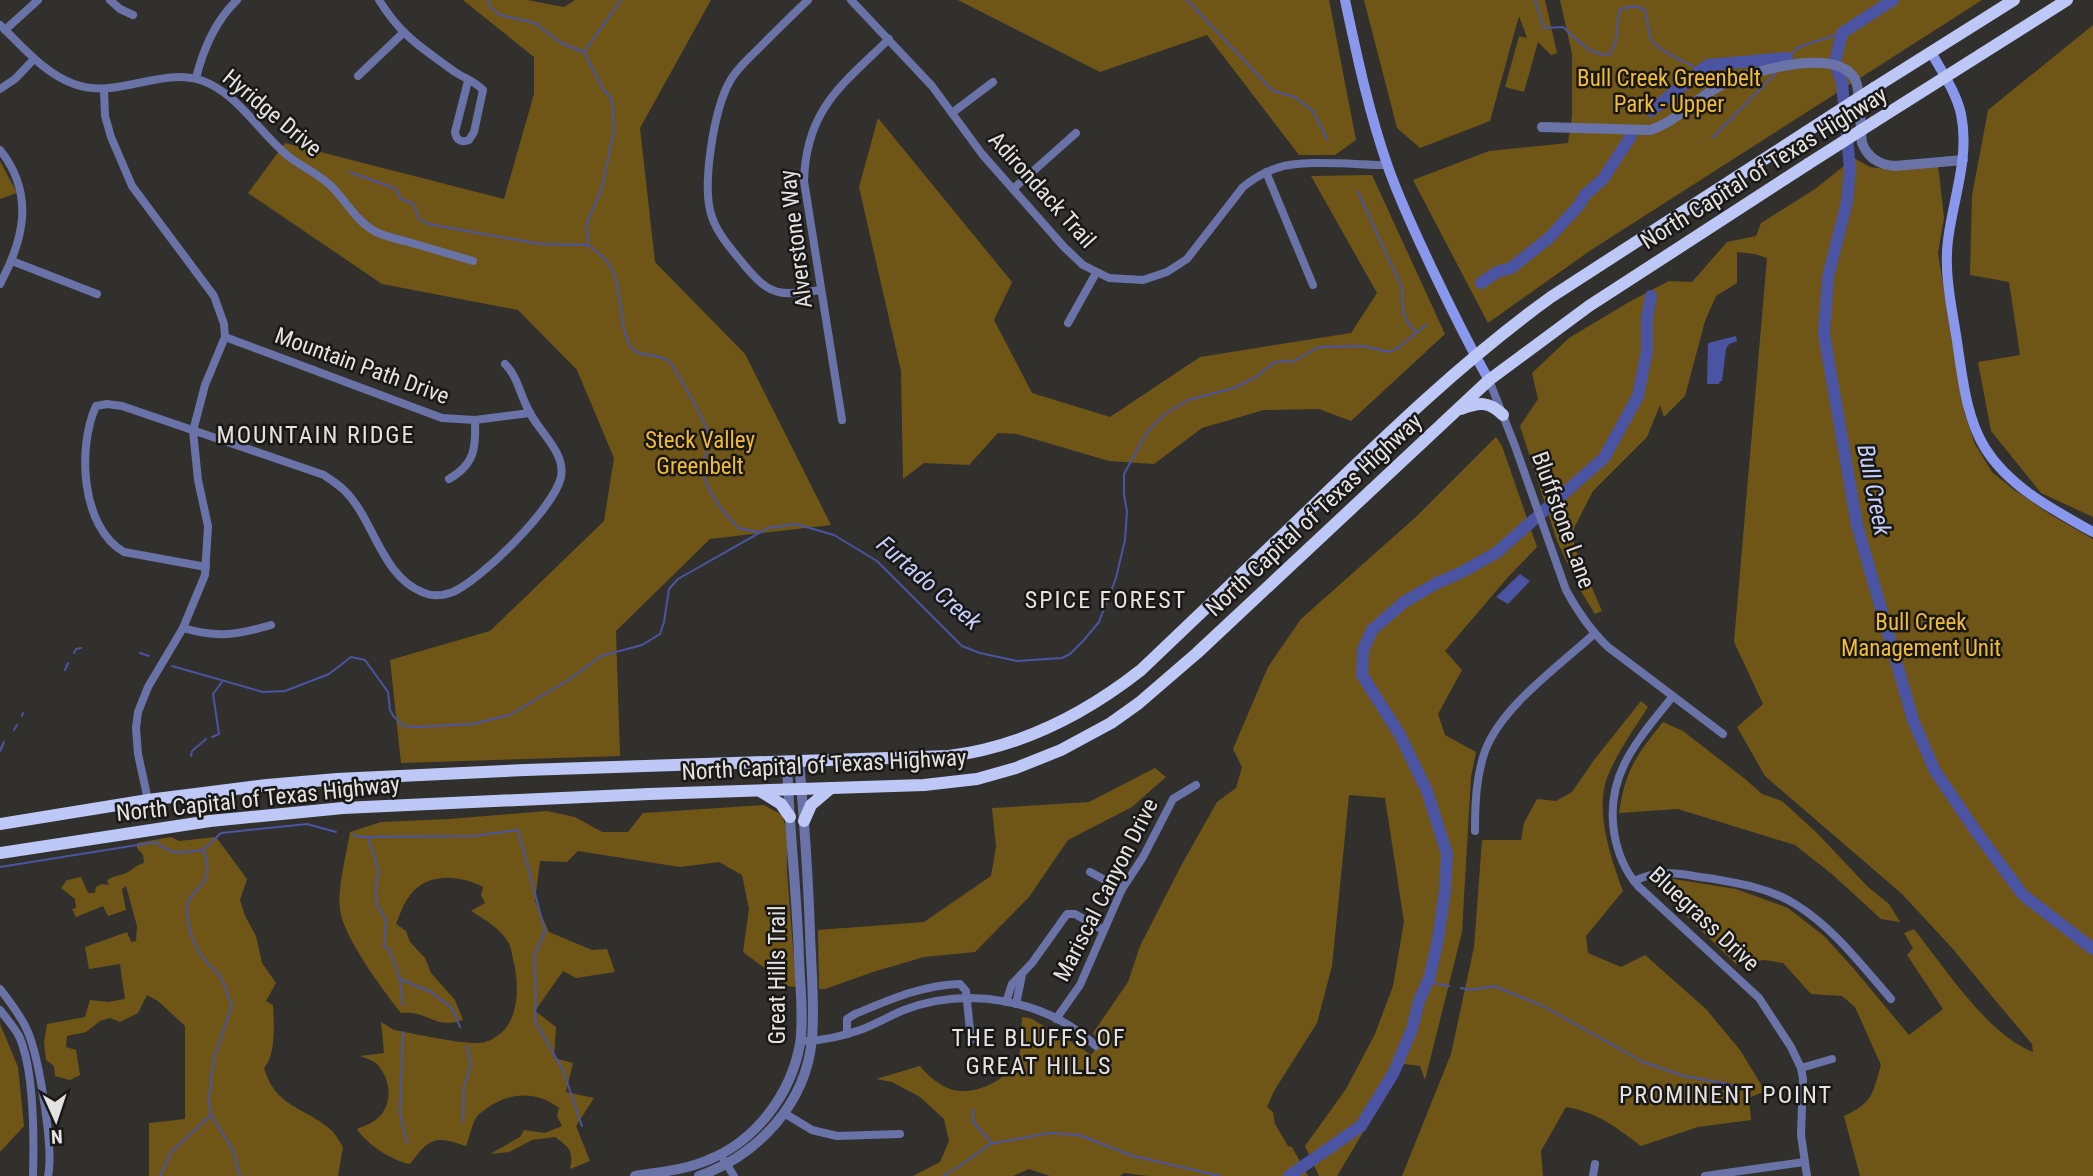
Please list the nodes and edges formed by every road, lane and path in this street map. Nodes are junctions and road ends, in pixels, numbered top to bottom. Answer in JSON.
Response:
{"nodes":[{"id":1,"x":38,"y":0,"type":"edge"},
{"id":2,"x":110,"y":0,"type":"edge"},
{"id":3,"x":237,"y":0,"type":"edge"},
{"id":4,"x":379,"y":0,"type":"edge"},
{"id":5,"x":808,"y":0,"type":"edge"},
{"id":6,"x":851,"y":0,"type":"edge"},
{"id":7,"x":1345,"y":0,"type":"edge"},
{"id":8,"x":2014,"y":0,"type":"edge"},
{"id":9,"x":2067,"y":0,"type":"edge"},
{"id":10,"x":133,"y":15,"type":"dead end"},
{"id":11,"x":2,"y":27,"type":"edge"},
{"id":12,"x":402,"y":33,"type":"junction"},
{"id":13,"x":889,"y":39,"type":"junction"},
{"id":14,"x":1931,"y":52,"type":"junction"},
{"id":15,"x":34,"y":59,"type":"junction"},
{"id":16,"x":358,"y":76,"type":"dead end"},
{"id":17,"x":196,"y":78,"type":"junction"},
{"id":18,"x":1946,"y":79,"type":"junction"},
{"id":19,"x":468,"y":81,"type":"junction"},
{"id":20,"x":993,"y":82,"type":"dead end"},
{"id":21,"x":0,"y":89,"type":"edge"},
{"id":22,"x":104,"y":90,"type":"junction"},
{"id":23,"x":951,"y":113,"type":"junction"},
{"id":24,"x":1542,"y":127,"type":"dead end"},
{"id":25,"x":1076,"y":133,"type":"dead end"},
{"id":26,"x":0,"y":150,"type":"edge"},
{"id":27,"x":1963,"y":160,"type":"junction"},
{"id":28,"x":1387,"y":165,"type":"junction"},
{"id":29,"x":1266,"y":172,"type":"junction"},
{"id":30,"x":1013,"y":189,"type":"junction"},
{"id":31,"x":12,"y":261,"type":"junction"},
{"id":32,"x":473,"y":261,"type":"dead end"},
{"id":33,"x":1096,"y":273,"type":"junction"},
{"id":34,"x":0,"y":284,"type":"edge"},
{"id":35,"x":1312,"y":285,"type":"dead end"},
{"id":36,"x":821,"y":290,"type":"junction"},
{"id":37,"x":97,"y":295,"type":"dead end"},
{"id":38,"x":1068,"y":323,"type":"dead end"},
{"id":39,"x":225,"y":337,"type":"junction"},
{"id":40,"x":1475,"y":355,"type":"junction"},
{"id":41,"x":505,"y":364,"type":"dead end"},
{"id":42,"x":1489,"y":380,"type":"junction"},
{"id":43,"x":1457,"y":410,"type":"junction"},
{"id":44,"x":530,"y":413,"type":"junction"},
{"id":45,"x":1503,"y":415,"type":"junction"},
{"id":46,"x":475,"y":420,"type":"junction"},
{"id":47,"x":842,"y":420,"type":"dead end"},
{"id":48,"x":193,"y":431,"type":"junction"},
{"id":49,"x":449,"y":479,"type":"dead end"},
{"id":50,"x":2093,"y":532,"type":"edge"},
{"id":51,"x":206,"y":567,"type":"junction"},
{"id":52,"x":271,"y":625,"type":"dead end"},
{"id":53,"x":183,"y":628,"type":"junction"},
{"id":54,"x":1594,"y":634,"type":"junction"},
{"id":55,"x":1673,"y":696,"type":"junction"},
{"id":56,"x":1723,"y":734,"type":"dead end"},
{"id":57,"x":793,"y":762,"type":"junction"},
{"id":58,"x":1196,"y":785,"type":"dead end"},
{"id":59,"x":831,"y":788,"type":"junction"},
{"id":60,"x":795,"y":789,"type":"junction"},
{"id":61,"x":760,"y":791,"type":"junction"},
{"id":62,"x":148,"y":800,"type":"junction"},
{"id":63,"x":790,"y":817,"type":"junction"},
{"id":64,"x":804,"y":821,"type":"junction"},
{"id":65,"x":0,"y":824,"type":"edge"},
{"id":66,"x":1475,"y":831,"type":"dead end"},
{"id":67,"x":2,"y":853,"type":"edge"},
{"id":68,"x":1090,"y":872,"type":"dead end"},
{"id":69,"x":1634,"y":881,"type":"junction"},
{"id":70,"x":1122,"y":889,"type":"junction"},
{"id":71,"x":797,"y":901,"type":"junction"},
{"id":72,"x":808,"y":901,"type":"junction"},
{"id":73,"x":1103,"y":930,"type":"junction"},
{"id":74,"x":1022,"y":975,"type":"junction"},
{"id":75,"x":0,"y":989,"type":"edge"},
{"id":76,"x":967,"y":998,"type":"junction"},
{"id":77,"x":1891,"y":999,"type":"dead end"},
{"id":78,"x":1006,"y":1002,"type":"junction"},
{"id":79,"x":1016,"y":1004,"type":"junction"},
{"id":80,"x":0,"y":1010,"type":"edge"},
{"id":81,"x":1056,"y":1019,"type":"junction"},
{"id":82,"x":846,"y":1034,"type":"junction"},
{"id":83,"x":971,"y":1040,"type":"dead end"},
{"id":84,"x":806,"y":1041,"type":"junction"},
{"id":85,"x":1096,"y":1046,"type":"dead end"},
{"id":86,"x":1832,"y":1059,"type":"dead end"},
{"id":87,"x":1801,"y":1068,"type":"junction"},
{"id":88,"x":784,"y":1113,"type":"junction"},
{"id":89,"x":900,"y":1134,"type":"dead end"},
{"id":90,"x":720,"y":1154,"type":"junction"},
{"id":91,"x":1804,"y":1162,"type":"junction"},
{"id":92,"x":727,"y":1164,"type":"junction"},
{"id":93,"x":1595,"y":1164,"type":"dead end"},
{"id":94,"x":33,"y":1176,"type":"edge"},
{"id":95,"x":48,"y":1176,"type":"edge"},
{"id":96,"x":635,"y":1176,"type":"edge"},
{"id":97,"x":699,"y":1176,"type":"edge"},
{"id":98,"x":734,"y":1176,"type":"edge"},
{"id":99,"x":1593,"y":1176,"type":"edge"},
{"id":100,"x":1705,"y":1176,"type":"edge"},
{"id":101,"x":1807,"y":1176,"type":"edge"}],
"edges":[{"from":1,"to":11,"type":"street"},
{"from":2,"to":10,"type":"street"},
{"from":3,"to":17,"type":"street"},
{"from":4,"to":12,"type":"street"},
{"from":5,"to":36,"type":"street"},
{"from":6,"to":13,"type":"street","name":"Adirondack Trail"},
{"from":7,"to":28,"type":"main road"},
{"from":8,"to":14,"type":"highway","name":"North Capital of Texas Highway"},
{"from":9,"to":18,"type":"highway","name":"North Capital of Texas Highway"},
{"from":11,"to":15,"type":"street","name":"Hyridge Drive"},
{"from":12,"to":16,"type":"street"},
{"from":12,"to":19,"type":"street"},
{"from":13,"to":23,"type":"street","name":"Adirondack Trail"},
{"from":13,"to":36,"type":"street","name":"Alverstone Way"},
{"from":14,"to":18,"type":"main road"},
{"from":14,"to":40,"type":"highway","name":"North Capital of Texas Highway","bridge":true},
{"from":15,"to":21,"type":"street"},
{"from":15,"to":22,"type":"street","name":"Hyridge Drive"},
{"from":17,"to":22,"type":"street","name":"Hyridge Drive"},
{"from":17,"to":32,"type":"street","name":"Hyridge Drive"},
{"from":18,"to":27,"type":"main road"},
{"from":18,"to":42,"type":"highway","name":"North Capital of Texas Highway","bridge":true},
{"from":19,"to":19,"type":"street"},
{"from":20,"to":23,"type":"street"},
{"from":22,"to":39,"type":"street"},
{"from":23,"to":30,"type":"street","name":"Adirondack Trail"},
{"from":24,"to":27,"type":"street"},
{"from":25,"to":30,"type":"street"},
{"from":26,"to":31,"type":"street"},
{"from":27,"to":50,"type":"main road"},
{"from":28,"to":29,"type":"street","name":"Adirondack Trail"},
{"from":28,"to":40,"type":"main road"},
{"from":29,"to":33,"type":"street","name":"Adirondack Trail"},
{"from":29,"to":35,"type":"street"},
{"from":30,"to":33,"type":"street","name":"Adirondack Trail"},
{"from":31,"to":34,"type":"street"},
{"from":31,"to":37,"type":"street"},
{"from":33,"to":38,"type":"street"},
{"from":36,"to":47,"type":"street","name":"Alverstone Way"},
{"from":39,"to":46,"type":"street","name":"Mountain Path Drive"},
{"from":39,"to":48,"type":"street"},
{"from":40,"to":42,"type":"main road"},
{"from":40,"to":57,"type":"highway","name":"North Capital of Texas Highway"},
{"from":41,"to":44,"type":"street"},
{"from":42,"to":43,"type":"highway","name":"North Capital of Texas Highway"},
{"from":42,"to":45,"type":"street","name":"Bluffstone Lane"},
{"from":43,"to":45,"type":"highway"},
{"from":43,"to":59,"type":"highway","name":"North Capital of Texas Highway"},
{"from":44,"to":46,"type":"street","name":"Mountain Path Drive"},
{"from":44,"to":48,"type":"street"},
{"from":45,"to":54,"type":"street","name":"Bluffstone Lane"},
{"from":46,"to":49,"type":"street"},
{"from":48,"to":51,"type":"street"},
{"from":48,"to":51,"type":"street"},
{"from":51,"to":53,"type":"street"},
{"from":52,"to":53,"type":"street"},
{"from":53,"to":62,"type":"street"},
{"from":54,"to":55,"type":"street","name":"Bluffstone Lane"},
{"from":54,"to":66,"type":"street"},
{"from":55,"to":56,"type":"street","name":"Bluffstone Lane"},
{"from":55,"to":69,"type":"street","name":"Bluegrass Drive"},
{"from":57,"to":60,"type":"street","name":"Great Hills Trail"},
{"from":57,"to":62,"type":"highway","name":"North Capital of Texas Highway"},
{"from":58,"to":70,"type":"street","name":"Mariscal Canyon Drive"},
{"from":59,"to":60,"type":"highway","name":"North Capital of Texas Highway"},
{"from":59,"to":64,"type":"highway"},
{"from":60,"to":61,"type":"highway","name":"North Capital of Texas Highway"},
{"from":60,"to":63,"type":"street","name":"Great Hills Trail"},
{"from":60,"to":64,"type":"street","name":"Great Hills Trail"},
{"from":61,"to":63,"type":"highway"},
{"from":61,"to":67,"type":"highway","name":"North Capital of Texas Highway"},
{"from":62,"to":65,"type":"highway","name":"North Capital of Texas Highway"},
{"from":63,"to":71,"type":"street","name":"Great Hills Trail"},
{"from":64,"to":72,"type":"street","name":"Great Hills Trail"},
{"from":68,"to":70,"type":"street"},
{"from":69,"to":77,"type":"street"},
{"from":69,"to":87,"type":"street","name":"Bluegrass Drive"},
{"from":70,"to":73,"type":"street","name":"Mariscal Canyon Drive"},
{"from":71,"to":72,"type":"street"},
{"from":71,"to":84,"type":"street","name":"Great Hills Trail"},
{"from":72,"to":84,"type":"street","name":"Great Hills Trail"},
{"from":73,"to":74,"type":"street"},
{"from":73,"to":81,"type":"street","name":"Mariscal Canyon Drive"},
{"from":74,"to":78,"type":"street"},
{"from":74,"to":79,"type":"street"},
{"from":75,"to":95,"type":"street"},
{"from":76,"to":78,"type":"street"},
{"from":76,"to":82,"type":"street"},
{"from":76,"to":82,"type":"street"},
{"from":76,"to":83,"type":"street"},
{"from":78,"to":79,"type":"street"},
{"from":79,"to":81,"type":"street"},
{"from":80,"to":94,"type":"street"},
{"from":81,"to":85,"type":"street"},
{"from":82,"to":84,"type":"street"},
{"from":84,"to":88,"type":"street","name":"Great Hills Trail"},
{"from":84,"to":90,"type":"street","name":"Great Hills Trail"},
{"from":86,"to":87,"type":"street"},
{"from":87,"to":91,"type":"street","name":"Bluegrass Drive"},
{"from":88,"to":89,"type":"street"},
{"from":88,"to":92,"type":"street","name":"Great Hills Trail"},
{"from":90,"to":92,"type":"street"},
{"from":90,"to":96,"type":"street","name":"Great Hills Trail"},
{"from":91,"to":100,"type":"street"},
{"from":91,"to":101,"type":"street","name":"Bluegrass Drive"},
{"from":92,"to":97,"type":"street","name":"Great Hills Trail"},
{"from":92,"to":98,"type":"street"},
{"from":93,"to":99,"type":"street"}]}
